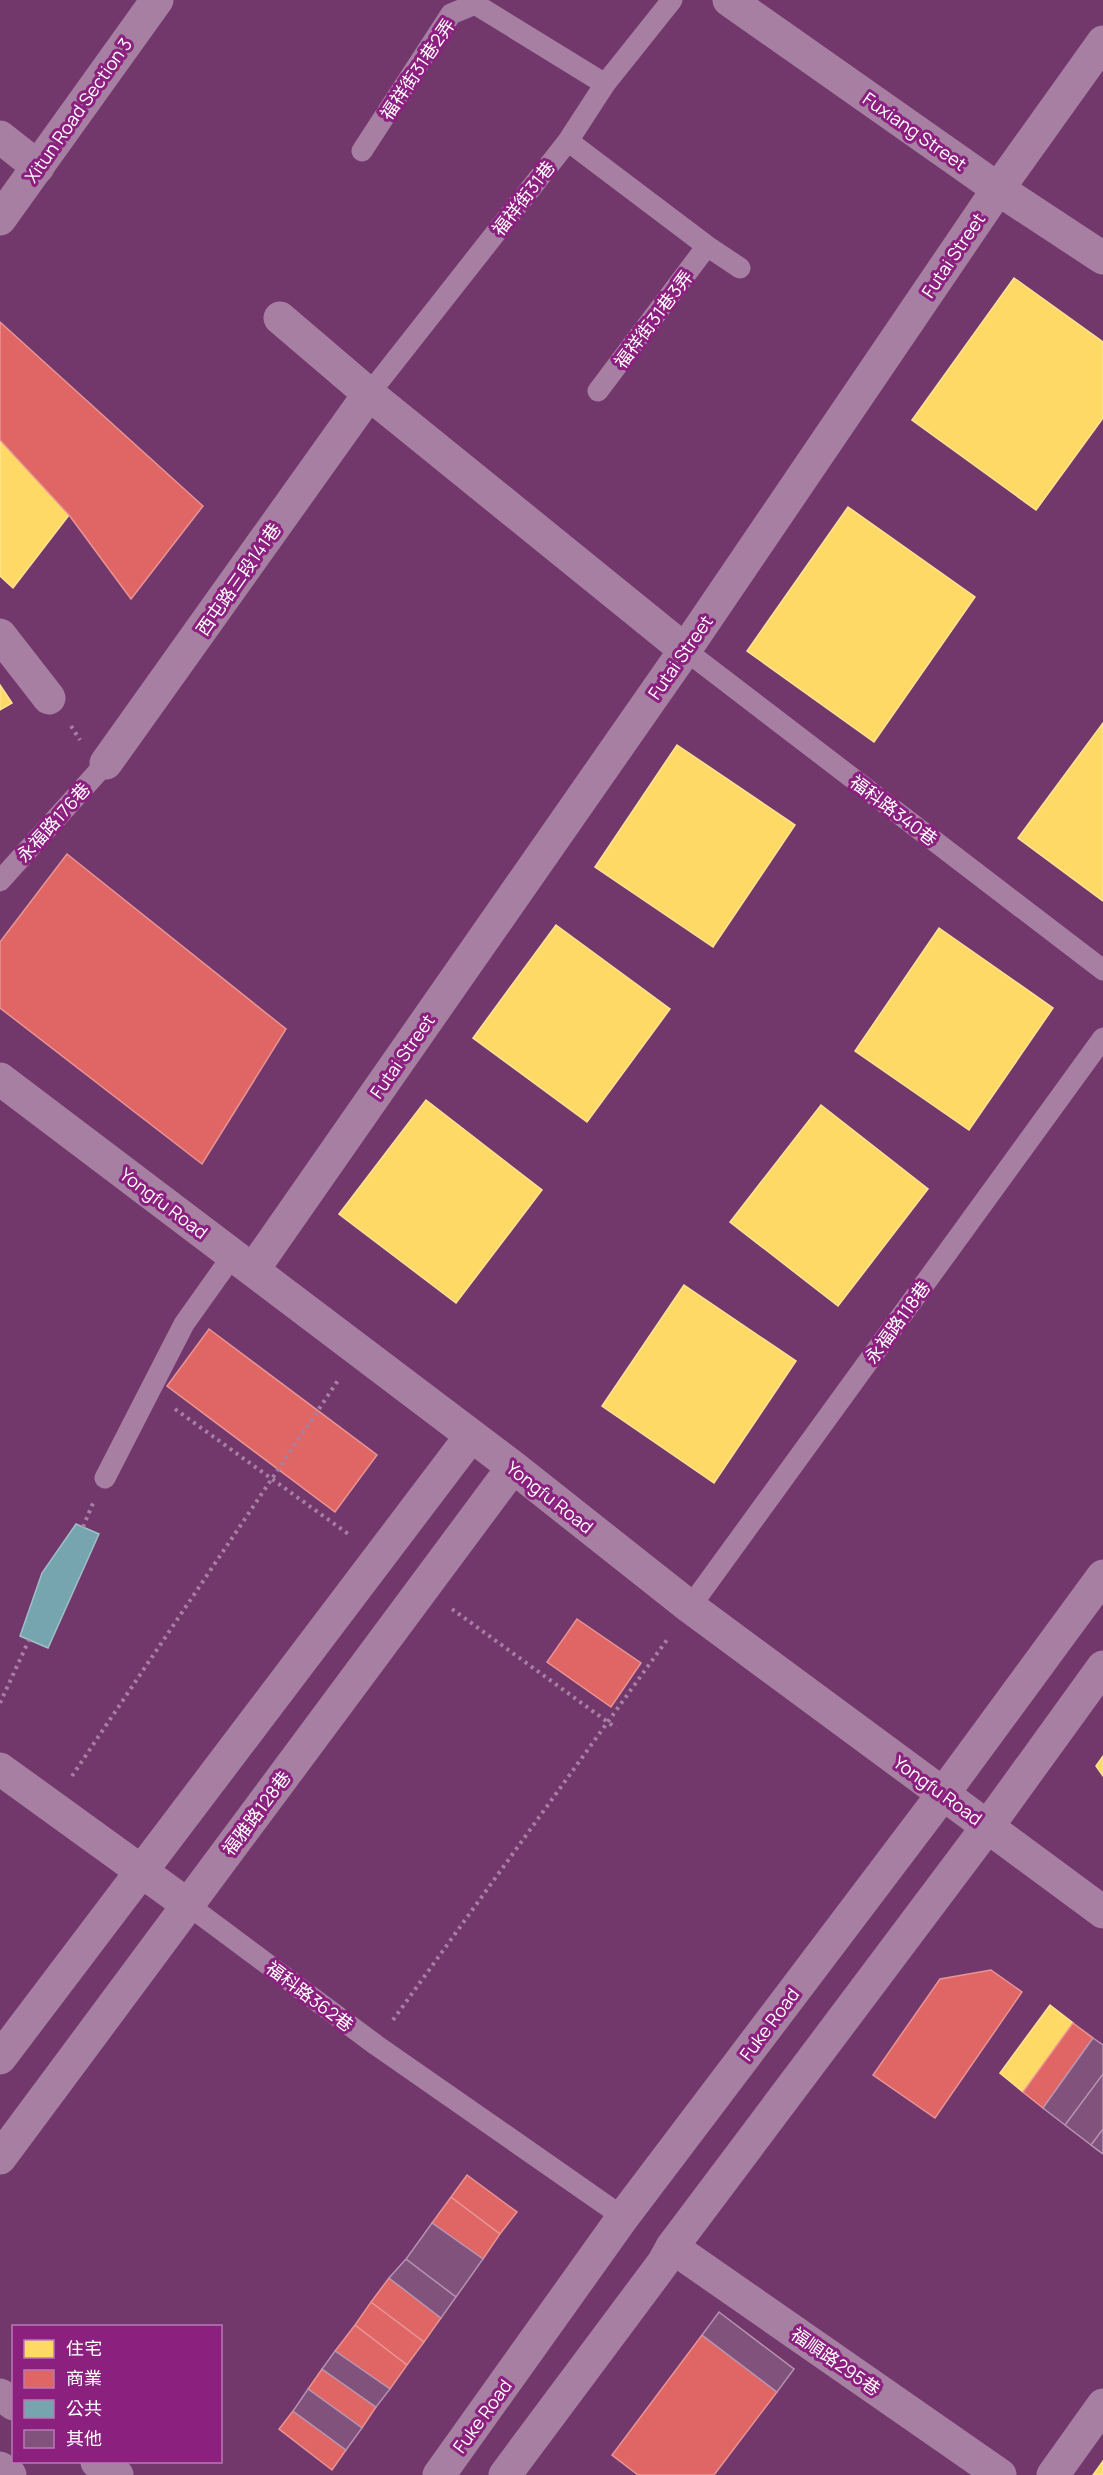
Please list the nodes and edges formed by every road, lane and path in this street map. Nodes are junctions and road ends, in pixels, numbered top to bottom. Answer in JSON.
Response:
{"nodes":[{"id":1,"x":157,"y":0,"type":"edge"},
{"id":2,"x":672,"y":0,"type":"edge"},
{"id":3,"x":729,"y":0,"type":"edge"},
{"id":4,"x":1103,"y":42,"type":"edge"},
{"id":5,"x":605,"y":84,"type":"junction"},
{"id":6,"x":0,"y":137,"type":"edge"},
{"id":7,"x":568,"y":141,"type":"junction"},
{"id":8,"x":362,"y":151,"type":"dead end"},
{"id":9,"x":38,"y":167,"type":"junction"},
{"id":10,"x":998,"y":189,"type":"junction"},
{"id":11,"x":0,"y":219,"type":"edge"},
{"id":12,"x":707,"y":246,"type":"junction"},
{"id":13,"x":1103,"y":258,"type":"edge"},
{"id":14,"x":740,"y":268,"type":"dead end"},
{"id":15,"x":280,"y":318,"type":"dead end"},
{"id":16,"x":598,"y":391,"type":"dead end"},
{"id":17,"x":369,"y":394,"type":"junction"},
{"id":18,"x":0,"y":635,"type":"edge"},
{"id":19,"x":685,"y":650,"type":"junction"},
{"id":20,"x":49,"y":698,"type":"joint"},
{"id":21,"x":106,"y":763,"type":"junction"},
{"id":22,"x":0,"y":881,"type":"edge"},
{"id":23,"x":1103,"y":970,"type":"edge"},
{"id":24,"x":1103,"y":1038,"type":"edge"},
{"id":25,"x":0,"y":1079,"type":"edge"},
{"id":26,"x":243,"y":1263,"type":"junction"},
{"id":27,"x":358,"y":1350,"type":"junction"},
{"id":28,"x":471,"y":1436,"type":"junction"},
{"id":29,"x":513,"y":1467,"type":"junction"},
{"id":30,"x":105,"y":1478,"type":"dead end"},
{"id":31,"x":1103,"y":1576,"type":"edge"},
{"id":32,"x":690,"y":1607,"type":"junction"},
{"id":33,"x":29,"y":1640,"type":"dead end"},
{"id":34,"x":1103,"y":1667,"type":"edge"},
{"id":35,"x":0,"y":1703,"type":"edge"},
{"id":36,"x":0,"y":1769,"type":"edge"},
{"id":37,"x":943,"y":1794,"type":"junction"},
{"id":38,"x":51,"y":1807,"type":"junction"},
{"id":39,"x":988,"y":1826,"type":"junction"},
{"id":40,"x":142,"y":1871,"type":"junction"},
{"id":41,"x":188,"y":1905,"type":"junction"},
{"id":42,"x":1103,"y":1912,"type":"edge"},
{"id":43,"x":376,"y":2045,"type":"junction"},
{"id":44,"x":0,"y":2058,"type":"edge"},
{"id":45,"x":0,"y":2158,"type":"edge"},
{"id":46,"x":623,"y":2217,"type":"junction"},
{"id":47,"x":672,"y":2247,"type":"junction"},
{"id":48,"x":1103,"y":2405,"type":"edge"},
{"id":49,"x":99,"y":2463,"type":"edge"},
{"id":50,"x":0,"y":2468,"type":"edge"},
{"id":51,"x":10,"y":2475,"type":"edge"},
{"id":52,"x":117,"y":2475,"type":"edge"},
{"id":53,"x":439,"y":2475,"type":"edge"},
{"id":54,"x":505,"y":2475,"type":"edge"},
{"id":55,"x":1000,"y":2475,"type":"edge"},
{"id":56,"x":1053,"y":2475,"type":"edge"}],
"edges":[{"from":1,"to":9,"type":"street","name":"Xitun Road Section 3"},
{"from":2,"to":5,"type":"lane","name":"福祥街31巷"},
{"from":3,"to":10,"type":"street","name":"Fuxiang Street"},
{"from":4,"to":10,"type":"street","name":"Futai Street"},
{"from":5,"to":7,"type":"lane","name":"福祥街31巷"},
{"from":5,"to":8,"type":"lane","name":"福祥街31巷2弄"},
{"from":6,"to":9,"type":"street"},
{"from":7,"to":12,"type":"lane"},
{"from":7,"to":17,"type":"lane","name":"福祥街31巷"},
{"from":9,"to":11,"type":"street","name":"Xitun Road Section 3"},
{"from":10,"to":13,"type":"street","name":"Fuxiang Street"},
{"from":10,"to":19,"type":"street","name":"Futai Street"},
{"from":12,"to":14,"type":"lane"},
{"from":12,"to":16,"type":"lane","name":"福祥街31巷3弄"},
{"from":15,"to":17,"type":"street"},
{"from":17,"to":19,"type":"street"},
{"from":17,"to":21,"type":"street","name":"西屯路三段141巷"},
{"from":18,"to":20,"type":"street"},
{"from":19,"to":23,"type":"lane","name":"福科路340巷"},
{"from":19,"to":26,"type":"street","name":"Futai Street"},
{"from":20,"to":21,"type":"path"},
{"from":21,"to":22,"type":"lane","name":"永福路176巷"},
{"from":24,"to":32,"type":"lane","name":"永福路118巷"},
{"from":25,"to":26,"type":"street","name":"Yongfu Road"},
{"from":26,"to":27,"type":"street","name":"Yongfu Road"},
{"from":26,"to":30,"type":"lane"},
{"from":27,"to":28,"type":"street","name":"Yongfu Road"},
{"from":27,"to":38,"type":"path"},
{"from":28,"to":29,"type":"street","name":"Yongfu Road"},
{"from":28,"to":40,"type":"street"},
{"from":29,"to":32,"type":"street","name":"Yongfu Road"},
{"from":29,"to":41,"type":"street","name":"福雅路128巷"},
{"from":31,"to":37,"type":"street","name":"Fuke Road"},
{"from":32,"to":37,"type":"street","name":"Yongfu Road"},
{"from":32,"to":43,"type":"path"},
{"from":33,"to":35,"type":"path"},
{"from":34,"to":39,"type":"street"},
{"from":36,"to":38,"type":"street","name":"福科路362巷"},
{"from":37,"to":39,"type":"street","name":"Yongfu Road"},
{"from":37,"to":46,"type":"street","name":"Fuke Road"},
{"from":38,"to":40,"type":"street","name":"福科路362巷"},
{"from":39,"to":42,"type":"street","name":"Yongfu Road"},
{"from":39,"to":47,"type":"street"},
{"from":40,"to":41,"type":"street","name":"福科路362巷"},
{"from":40,"to":44,"type":"street"},
{"from":41,"to":43,"type":"lane","name":"福科路362巷"},
{"from":41,"to":45,"type":"street","name":"福雅路128巷"},
{"from":43,"to":46,"type":"lane","name":"福科路362巷"},
{"from":46,"to":53,"type":"street","name":"Fuke Road"},
{"from":47,"to":54,"type":"street"},
{"from":47,"to":55,"type":"street","name":"福順路295巷"},
{"from":48,"to":56,"type":"street"},
{"from":49,"to":52,"type":"street"},
{"from":50,"to":51,"type":"street"}]}
